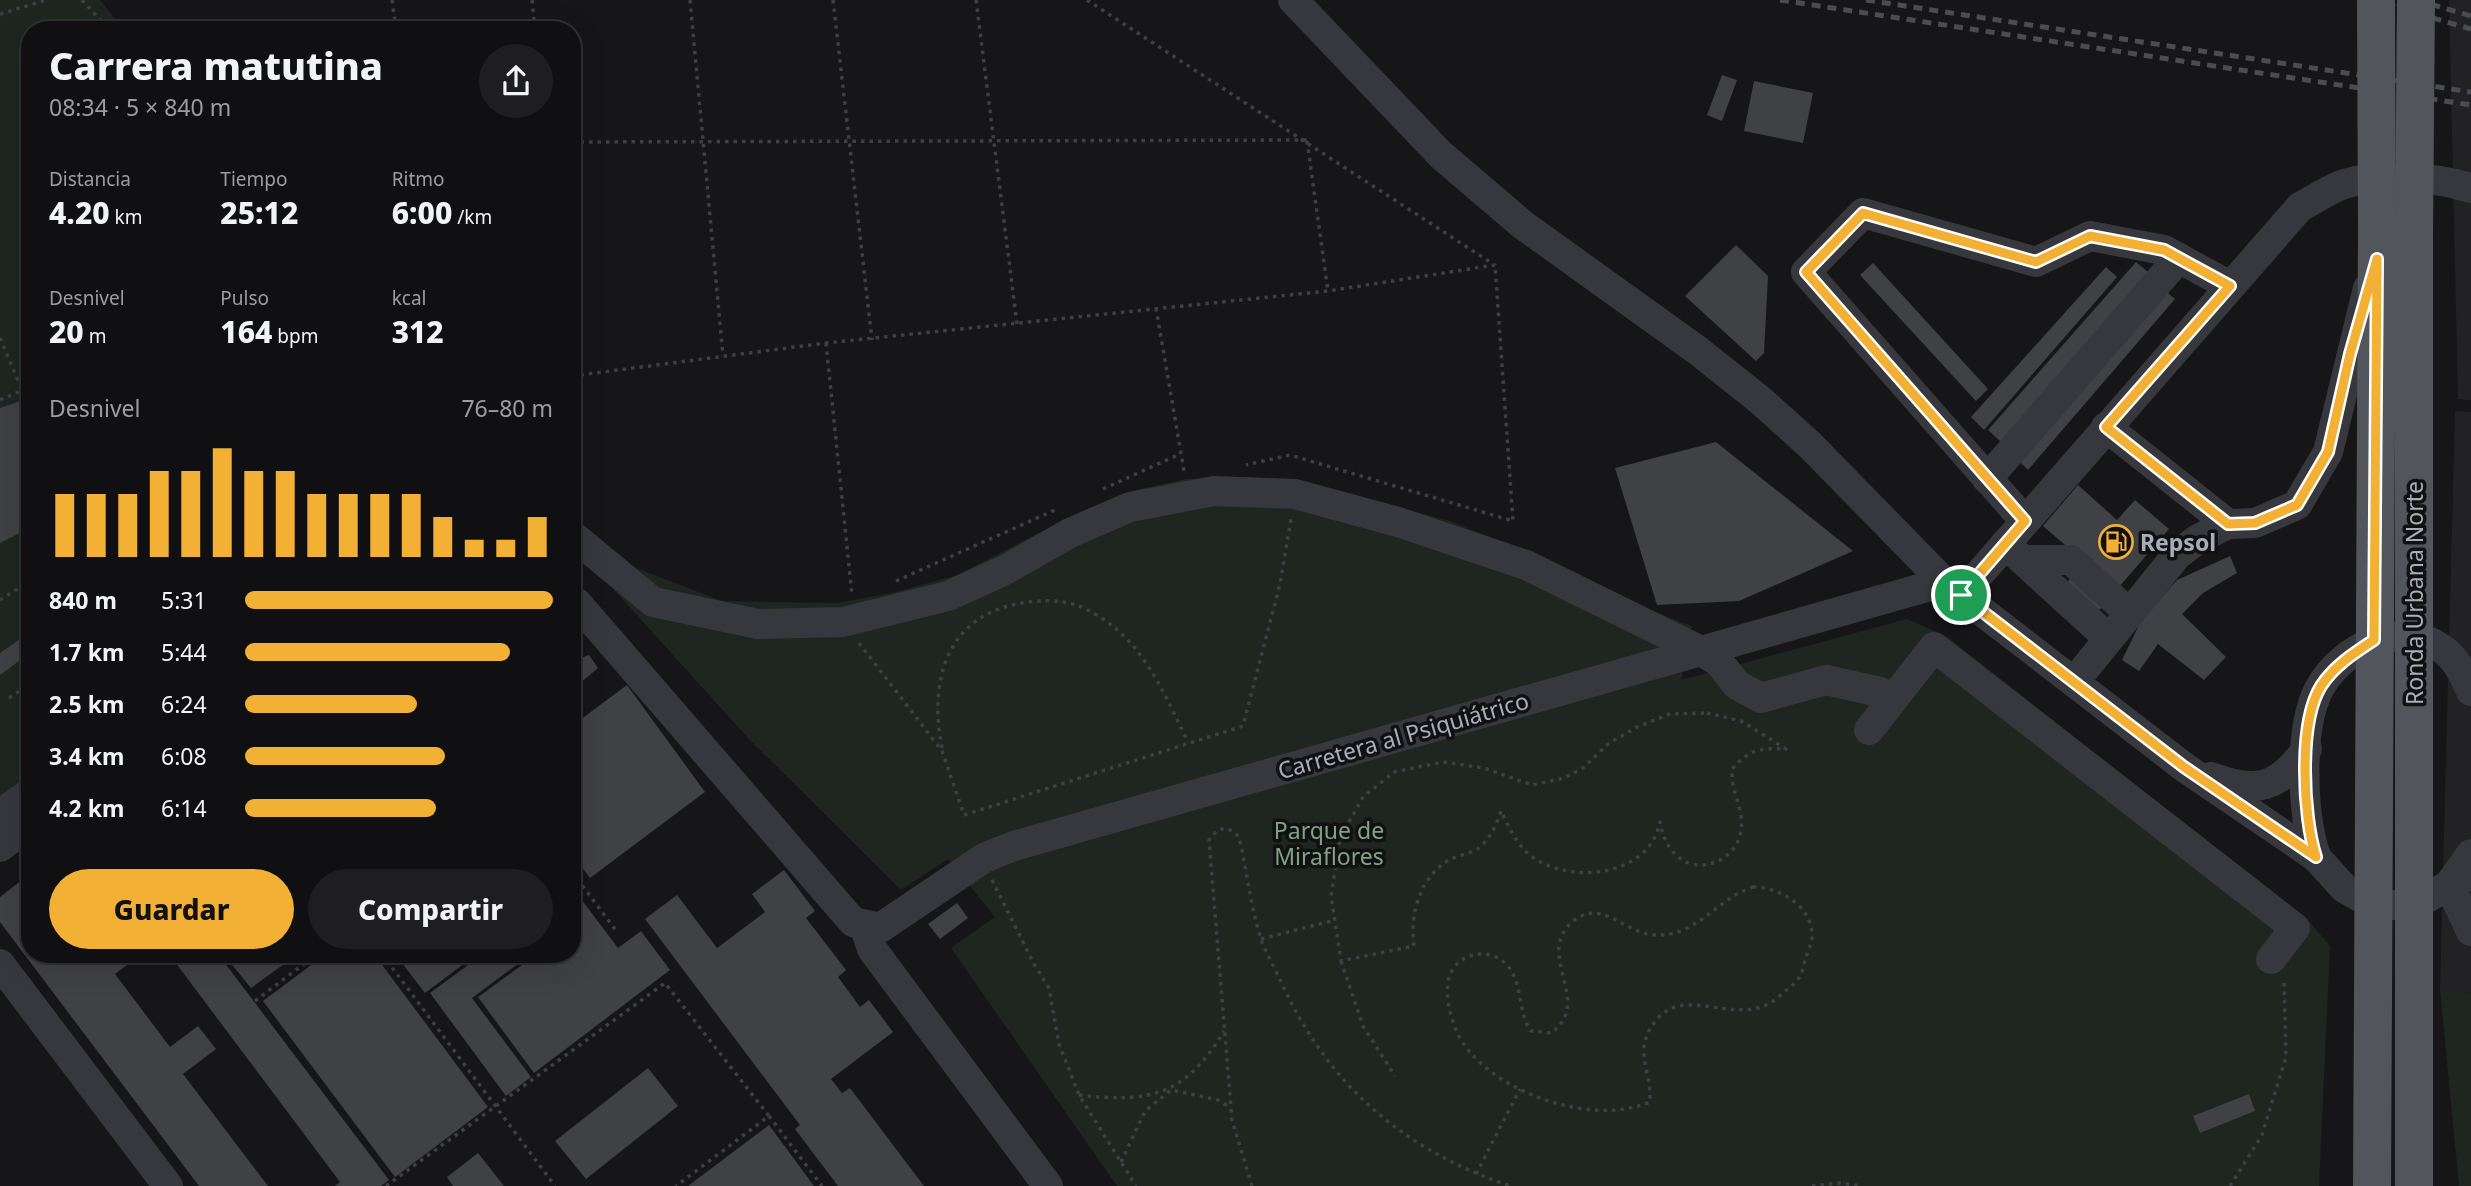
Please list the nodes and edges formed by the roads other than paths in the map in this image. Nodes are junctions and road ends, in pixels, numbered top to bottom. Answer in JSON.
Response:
{"nodes":[{"id":1,"x":1293,"y":0,"type":"edge"},
{"id":2,"x":2376,"y":0,"type":"edge"},
{"id":3,"x":2416,"y":0,"type":"edge"},
{"id":4,"x":2471,"y":188,"type":"edge"},
{"id":5,"x":2377,"y":246,"type":"junction"},
{"id":6,"x":2179,"y":258,"type":"junction"},
{"id":7,"x":2230,"y":286,"type":"junction"},
{"id":8,"x":2106,"y":427,"type":"junction"},
{"id":9,"x":1987,"y":478,"type":"junction"},
{"id":10,"x":2025,"y":521,"type":"junction"},
{"id":11,"x":2228,"y":524,"type":"junction"},
{"id":12,"x":581,"y":542,"type":"edge"},
{"id":13,"x":2014,"y":552,"type":"junction"},
{"id":14,"x":1952,"y":588,"type":"junction"},
{"id":15,"x":581,"y":608,"type":"edge"},
{"id":16,"x":2129,"y":613,"type":"junction"},
{"id":17,"x":2108,"y":638,"type":"junction"},
{"id":18,"x":2374,"y":640,"type":"junction"},
{"id":19,"x":2427,"y":642,"type":"junction"},
{"id":20,"x":1699,"y":650,"type":"junction"},
{"id":21,"x":2471,"y":656,"type":"edge"},
{"id":22,"x":2074,"y":682,"type":"junction"},
{"id":23,"x":2471,"y":691,"type":"edge"},
{"id":24,"x":1892,"y":701,"type":"junction"},
{"id":25,"x":1869,"y":730,"type":"dead end"},
{"id":26,"x":2307,"y":749,"type":"junction"},
{"id":27,"x":2184,"y":767,"type":"junction"},
{"id":28,"x":21,"y":799,"type":"edge"},
{"id":29,"x":0,"y":814,"type":"edge"},
{"id":30,"x":21,"y":831,"type":"edge"},
{"id":31,"x":0,"y":847,"type":"edge"},
{"id":32,"x":2471,"y":854,"type":"edge"},
{"id":33,"x":2316,"y":857,"type":"junction"},
{"id":34,"x":2460,"y":879,"type":"edge"},
{"id":35,"x":2374,"y":905,"type":"junction"},
{"id":36,"x":2415,"y":905,"type":"junction"},
{"id":37,"x":872,"y":926,"type":"junction"},
{"id":38,"x":2471,"y":931,"type":"edge"},
{"id":39,"x":2271,"y":959,"type":"road end"},
{"id":40,"x":0,"y":964,"type":"edge"},
{"id":41,"x":168,"y":1186,"type":"edge"},
{"id":42,"x":1048,"y":1186,"type":"edge"},
{"id":43,"x":2371,"y":1186,"type":"edge"},
{"id":44,"x":2414,"y":1186,"type":"edge"}],
"edges":[{"from":1,"to":14,"type":"street"},
{"from":2,"to":5,"type":"main road","name":"Ronda Urbana Norte","bridge":true},
{"from":3,"to":19,"type":"main road","name":"Ronda Urbana Norte","bridge":true},
{"from":4,"to":7,"type":"street"},
{"from":5,"to":11,"type":"street"},
{"from":5,"to":18,"type":"main road","name":"Ronda Urbana Norte"},
{"from":6,"to":7,"type":"street"},
{"from":6,"to":9,"type":"street"},
{"from":6,"to":9,"type":"street"},
{"from":7,"to":8,"type":"street"},
{"from":8,"to":10,"type":"street"},
{"from":8,"to":11,"type":"street"},
{"from":9,"to":10,"type":"street"},
{"from":10,"to":13,"type":"street"},
{"from":11,"to":16,"type":"street"},
{"from":12,"to":20,"type":"street"},
{"from":13,"to":14,"type":"street"},
{"from":13,"to":16,"type":"street"},
{"from":13,"to":17,"type":"street"},
{"from":14,"to":20,"type":"street","name":"Carretera al Psiquiátrico"},
{"from":14,"to":22,"type":"street"},
{"from":15,"to":37,"type":"street"},
{"from":16,"to":17,"type":"street"},
{"from":17,"to":22,"type":"street"},
{"from":18,"to":19,"type":"street"},
{"from":18,"to":26,"type":"street"},
{"from":18,"to":35,"type":"main road","name":"Ronda Urbana Norte"},
{"from":19,"to":21,"type":"street"},
{"from":19,"to":23,"type":"street"},
{"from":19,"to":36,"type":"main road","name":"Ronda Urbana Norte"},
{"from":20,"to":24,"type":"street"},
{"from":20,"to":37,"type":"street","name":"Carretera al Psiquiátrico"},
{"from":22,"to":27,"type":"street"},
{"from":24,"to":25,"type":"street"},
{"from":24,"to":39,"type":"street"},
{"from":26,"to":27,"type":"street"},
{"from":26,"to":33,"type":"street"},
{"from":27,"to":33,"type":"street"},
{"from":28,"to":29,"type":"street"},
{"from":30,"to":31,"type":"street"},
{"from":32,"to":34,"type":"street"},
{"from":33,"to":35,"type":"street"},
{"from":34,"to":36,"type":"street"},
{"from":34,"to":38,"type":"street"},
{"from":35,"to":36,"type":"street"},
{"from":35,"to":43,"type":"main road","name":"Ronda Urbana Norte"},
{"from":36,"to":44,"type":"main road","name":"Ronda Urbana Norte"},
{"from":37,"to":42,"type":"street"},
{"from":40,"to":41,"type":"street"}]}
